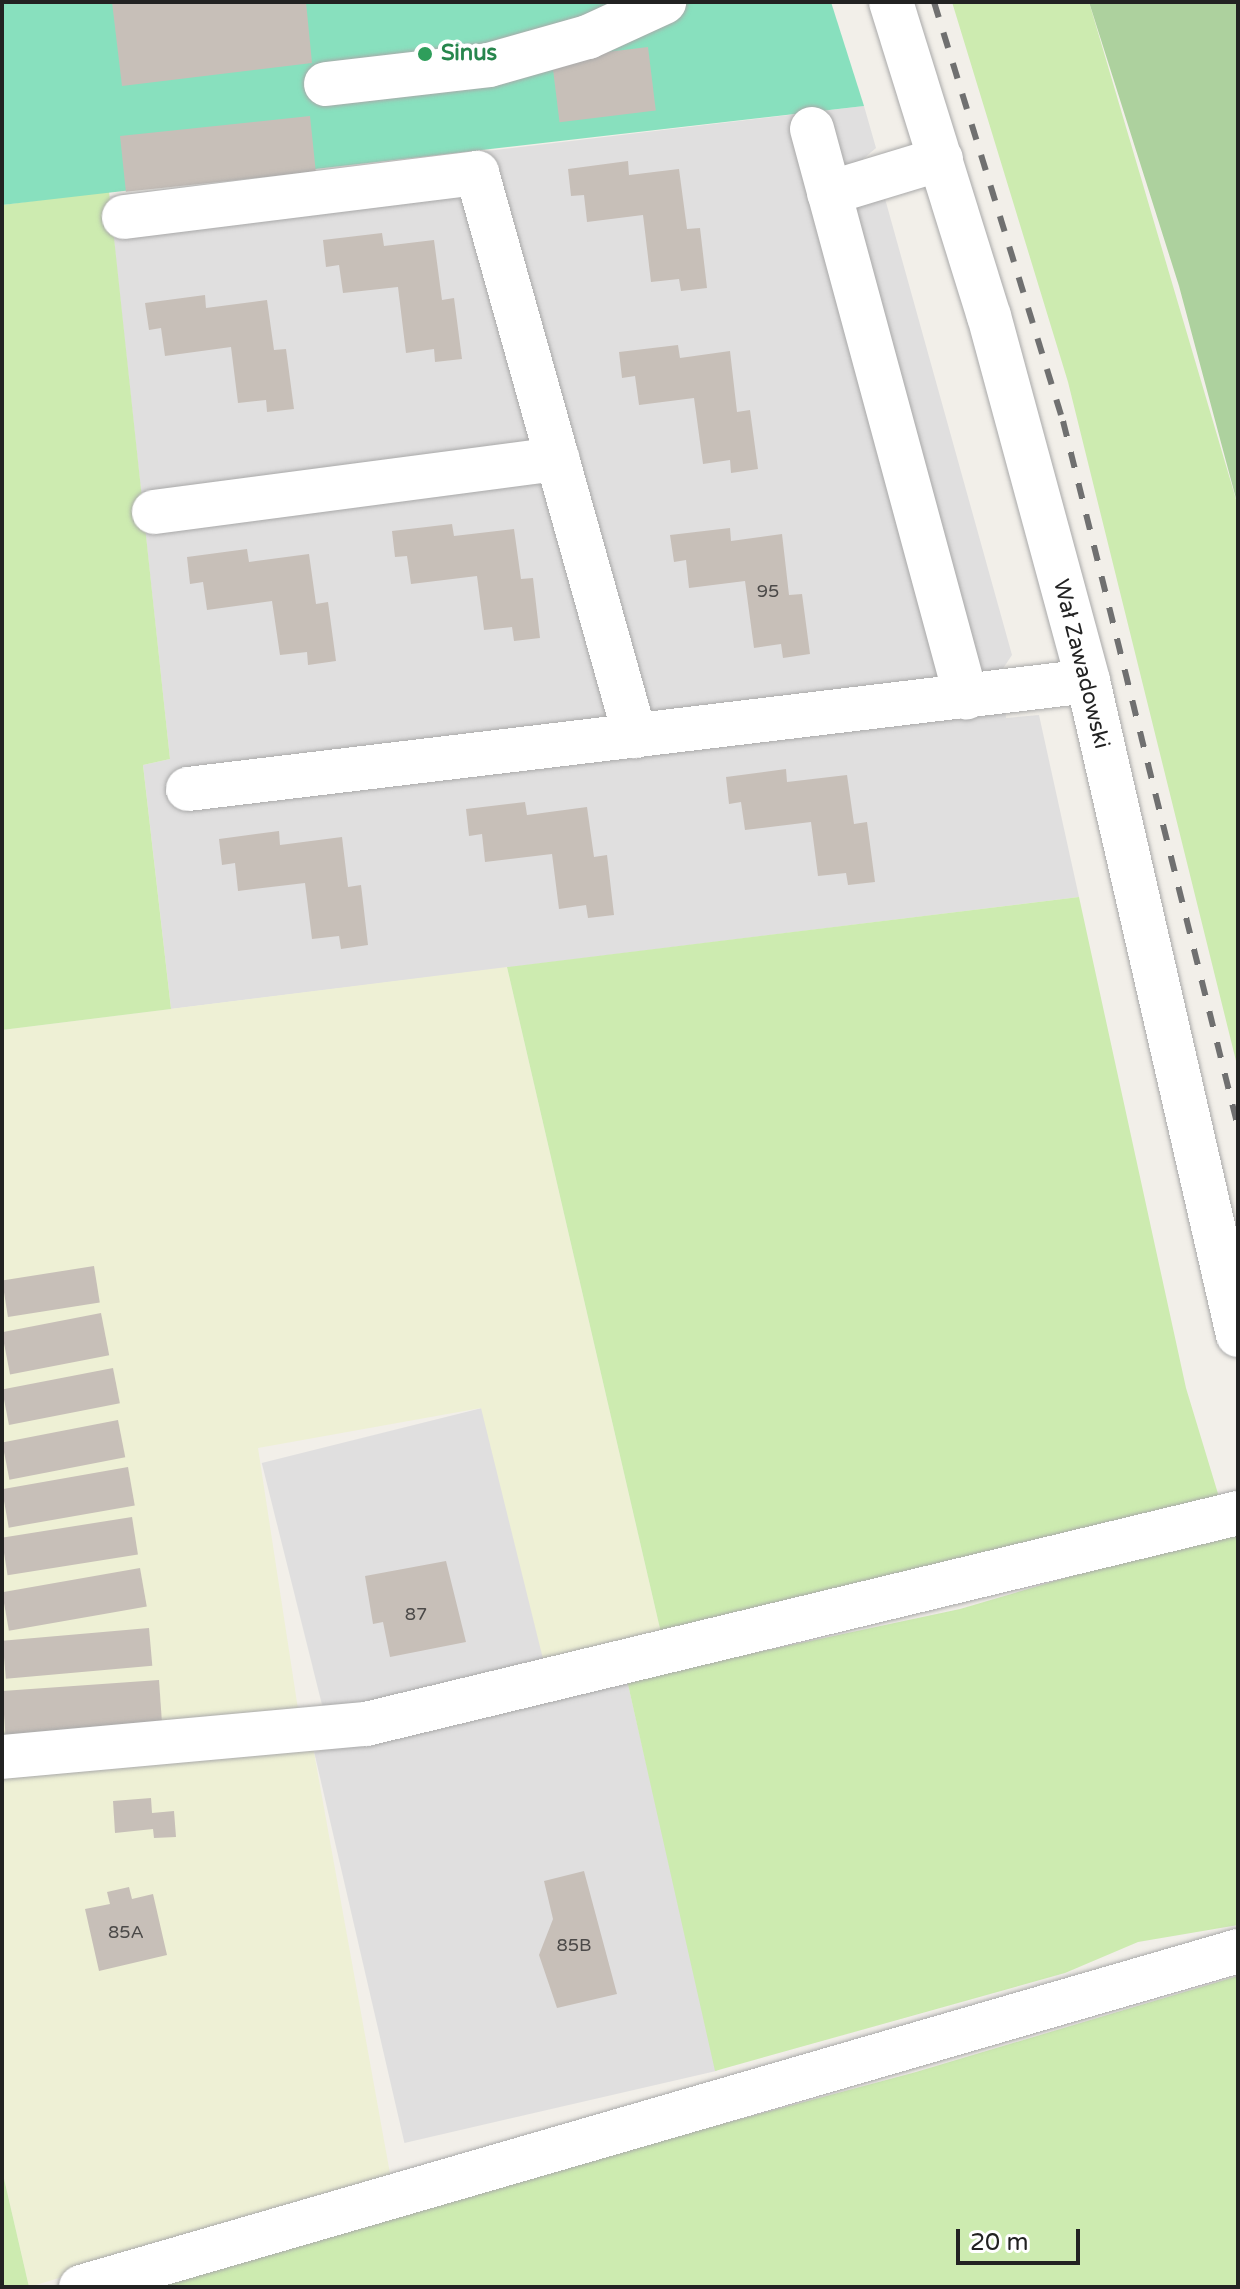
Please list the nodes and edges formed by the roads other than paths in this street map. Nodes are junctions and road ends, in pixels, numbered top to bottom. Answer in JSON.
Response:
{"nodes":[{"id":1,"x":664,"y":2,"type":"edge"},
{"id":2,"x":891,"y":2,"type":"edge"},
{"id":3,"x":326,"y":84,"type":"dead end"},
{"id":4,"x":812,"y":129,"type":"dead end"},
{"id":5,"x":941,"y":159,"type":"junction"},
{"id":6,"x":829,"y":193,"type":"junction"},
{"id":7,"x":124,"y":217,"type":"dead end"},
{"id":8,"x":558,"y":459,"type":"junction"},
{"id":9,"x":154,"y":512,"type":"dead end"},
{"id":10,"x":1088,"y":681,"type":"junction"},
{"id":11,"x":966,"y":697,"type":"junction"},
{"id":12,"x":635,"y":736,"type":"junction"},
{"id":13,"x":188,"y":789,"type":"dead end"},
{"id":14,"x":1238,"y":1335,"type":"edge"},
{"id":15,"x":1238,"y":1513,"type":"edge"},
{"id":16,"x":2,"y":1757,"type":"edge"},
{"id":17,"x":1238,"y":1951,"type":"edge"},
{"id":18,"x":81,"y":2287,"type":"edge"}],
"edges":[{"from":1,"to":3,"type":"street"},
{"from":2,"to":5,"type":"street","name":"Wał Zawadowski"},
{"from":4,"to":6,"type":"street"},
{"from":5,"to":6,"type":"street"},
{"from":5,"to":10,"type":"street","name":"Wał Zawadowski"},
{"from":6,"to":11,"type":"street"},
{"from":7,"to":8,"type":"street"},
{"from":8,"to":9,"type":"street"},
{"from":8,"to":12,"type":"street"},
{"from":10,"to":11,"type":"street"},
{"from":10,"to":14,"type":"street","name":"Wał Zawadowski"},
{"from":11,"to":12,"type":"street"},
{"from":12,"to":13,"type":"street"},
{"from":15,"to":16,"type":"street"},
{"from":17,"to":18,"type":"street"}]}
